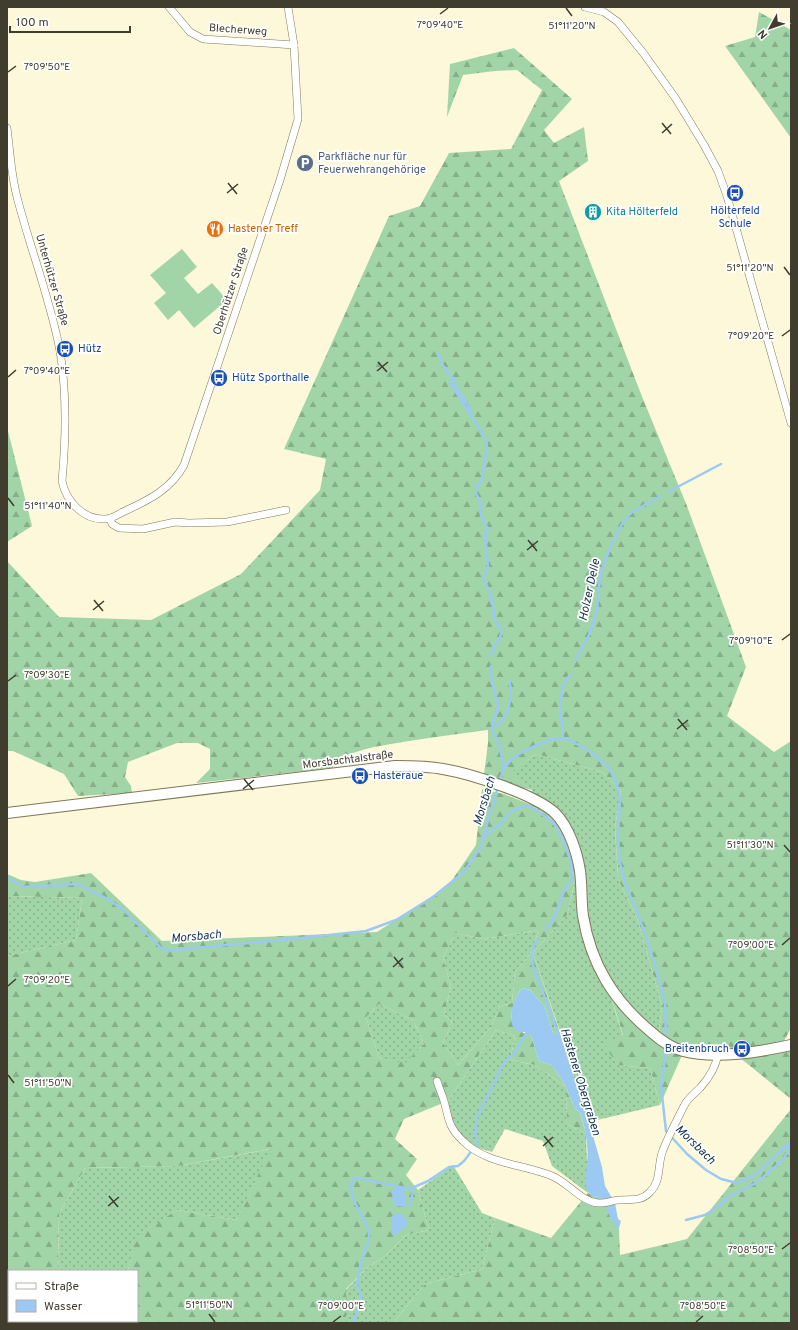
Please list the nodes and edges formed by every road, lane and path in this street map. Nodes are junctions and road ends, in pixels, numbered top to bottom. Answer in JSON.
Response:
{"nodes":[{"id":1,"x":169,"y":7,"type":"edge"},
{"id":2,"x":288,"y":7,"type":"edge"},
{"id":3,"x":585,"y":7,"type":"edge"},
{"id":4,"x":604,"y":10,"type":"edge"},
{"id":5,"x":294,"y":45,"type":"junction"},
{"id":6,"x":7,"y":128,"type":"edge"},
{"id":7,"x":791,"y":424,"type":"edge"},
{"id":8,"x":286,"y":510,"type":"dead end"},
{"id":9,"x":110,"y":518,"type":"junction"},
{"id":10,"x":7,"y":812,"type":"edge"},
{"id":11,"x":791,"y":1045,"type":"edge"},
{"id":12,"x":718,"y":1054,"type":"junction"},
{"id":13,"x":437,"y":1081,"type":"dead end"}],
"edges":[{"from":1,"to":5,"type":"street","name":"Blecherweg"},
{"from":2,"to":5,"type":"street","name":"Oberhützer Straße"},
{"from":3,"to":4,"type":"street"},
{"from":4,"to":7,"type":"street"},
{"from":5,"to":9,"type":"street","name":"Oberhützer Straße"},
{"from":6,"to":9,"type":"street","name":"Unterhützer Straße"},
{"from":8,"to":9,"type":"street"},
{"from":10,"to":12,"type":"main road","name":"Morsbachtalstraße"},
{"from":11,"to":12,"type":"main road","name":"Morsbachtalstraße"},
{"from":12,"to":13,"type":"street"}]}
